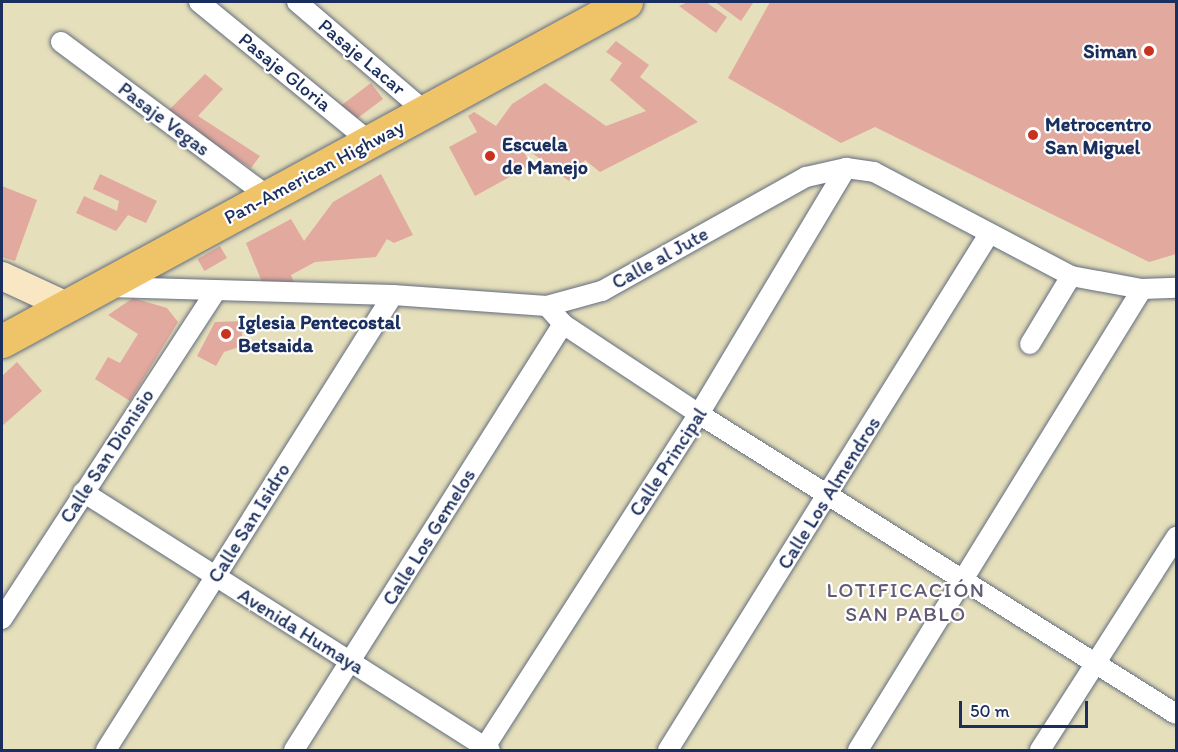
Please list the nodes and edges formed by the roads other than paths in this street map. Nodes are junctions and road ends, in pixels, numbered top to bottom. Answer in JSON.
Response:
{"nodes":[{"id":1,"x":199,"y":2,"type":"edge"},
{"id":2,"x":297,"y":2,"type":"edge"},
{"id":3,"x":626,"y":2,"type":"edge"},
{"id":4,"x":61,"y":42,"type":"dead end"},
{"id":5,"x":427,"y":113,"type":"junction"},
{"id":6,"x":370,"y":142,"type":"junction"},
{"id":7,"x":846,"y":168,"type":"junction"},
{"id":8,"x":266,"y":195,"type":"junction"},
{"id":9,"x":989,"y":234,"type":"junction"},
{"id":10,"x":2,"y":276,"type":"edge"},
{"id":11,"x":1071,"y":276,"type":"junction"},
{"id":12,"x":106,"y":287,"type":"junction"},
{"id":13,"x":1176,"y":288,"type":"edge"},
{"id":14,"x":1142,"y":289,"type":"junction"},
{"id":15,"x":214,"y":294,"type":"junction"},
{"id":16,"x":393,"y":295,"type":"junction"},
{"id":17,"x":67,"y":306,"type":"junction"},
{"id":18,"x":547,"y":306,"type":"junction"},
{"id":19,"x":563,"y":324,"type":"junction"},
{"id":20,"x":2,"y":341,"type":"edge"},
{"id":21,"x":1030,"y":344,"type":"dead end"},
{"id":22,"x":699,"y":414,"type":"junction"},
{"id":23,"x":83,"y":492,"type":"junction"},
{"id":24,"x":828,"y":496,"type":"junction"},
{"id":25,"x":1176,"y":537,"type":"edge"},
{"id":26,"x":215,"y":576,"type":"junction"},
{"id":27,"x":963,"y":582,"type":"junction"},
{"id":28,"x":2,"y":619,"type":"edge"},
{"id":29,"x":350,"y":662,"type":"junction"},
{"id":30,"x":1095,"y":662,"type":"junction"},
{"id":31,"x":1176,"y":714,"type":"edge"},
{"id":32,"x":486,"y":749,"type":"edge"},
{"id":33,"x":106,"y":750,"type":"edge"},
{"id":34,"x":294,"y":750,"type":"edge"},
{"id":35,"x":668,"y":750,"type":"edge"},
{"id":36,"x":858,"y":750,"type":"edge"},
{"id":37,"x":1040,"y":750,"type":"edge"}],
"edges":[{"from":1,"to":6,"type":"street","name":"Pasaje Gloria"},
{"from":2,"to":5,"type":"street","name":"Pasaje Lacar"},
{"from":3,"to":5,"type":"highway","name":"Pan-American Highway"},
{"from":4,"to":8,"type":"street","name":"Pasaje Vegas"},
{"from":5,"to":6,"type":"highway","name":"Pan-American Highway"},
{"from":6,"to":8,"type":"highway","name":"Pan-American Highway"},
{"from":7,"to":9,"type":"street","name":"Calle al Jute"},
{"from":7,"to":18,"type":"street","name":"Calle al Jute"},
{"from":7,"to":22,"type":"street","name":"Calle Principal"},
{"from":8,"to":12,"type":"highway","name":"Pan-American Highway"},
{"from":9,"to":11,"type":"street","name":"Calle al Jute"},
{"from":9,"to":24,"type":"street","name":"Calle Los Almendros"},
{"from":10,"to":17,"type":"street"},
{"from":11,"to":14,"type":"street","name":"Calle al Jute"},
{"from":11,"to":21,"type":"street"},
{"from":12,"to":15,"type":"street","name":"Calle al Jute"},
{"from":12,"to":17,"type":"highway","name":"Pan-American Highway"},
{"from":13,"to":14,"type":"street","name":"Calle al Jute"},
{"from":14,"to":27,"type":"street"},
{"from":15,"to":16,"type":"street","name":"Calle al Jute"},
{"from":15,"to":23,"type":"street","name":"Calle San Dionisio"},
{"from":16,"to":18,"type":"street","name":"Calle al Jute"},
{"from":16,"to":26,"type":"street","name":"Calle San Isidro"},
{"from":17,"to":20,"type":"highway","name":"Pan-American Highway"},
{"from":18,"to":19,"type":"street"},
{"from":19,"to":22,"type":"street"},
{"from":19,"to":29,"type":"street","name":"Calle Los Gemelos"},
{"from":22,"to":24,"type":"street"},
{"from":22,"to":32,"type":"street","name":"Calle Principal"},
{"from":23,"to":26,"type":"street","name":"Avenida Humaya"},
{"from":23,"to":28,"type":"street","name":"Calle San Dionisio"},
{"from":24,"to":27,"type":"street"},
{"from":24,"to":35,"type":"street","name":"Calle Los Almendros"},
{"from":25,"to":30,"type":"street"},
{"from":26,"to":29,"type":"street","name":"Avenida Humaya"},
{"from":26,"to":33,"type":"street","name":"Calle San Isidro"},
{"from":27,"to":30,"type":"street"},
{"from":27,"to":36,"type":"street"},
{"from":29,"to":32,"type":"street","name":"Avenida Humaya"},
{"from":29,"to":34,"type":"street","name":"Calle Los Gemelos"},
{"from":30,"to":31,"type":"street"},
{"from":30,"to":37,"type":"street"}]}
